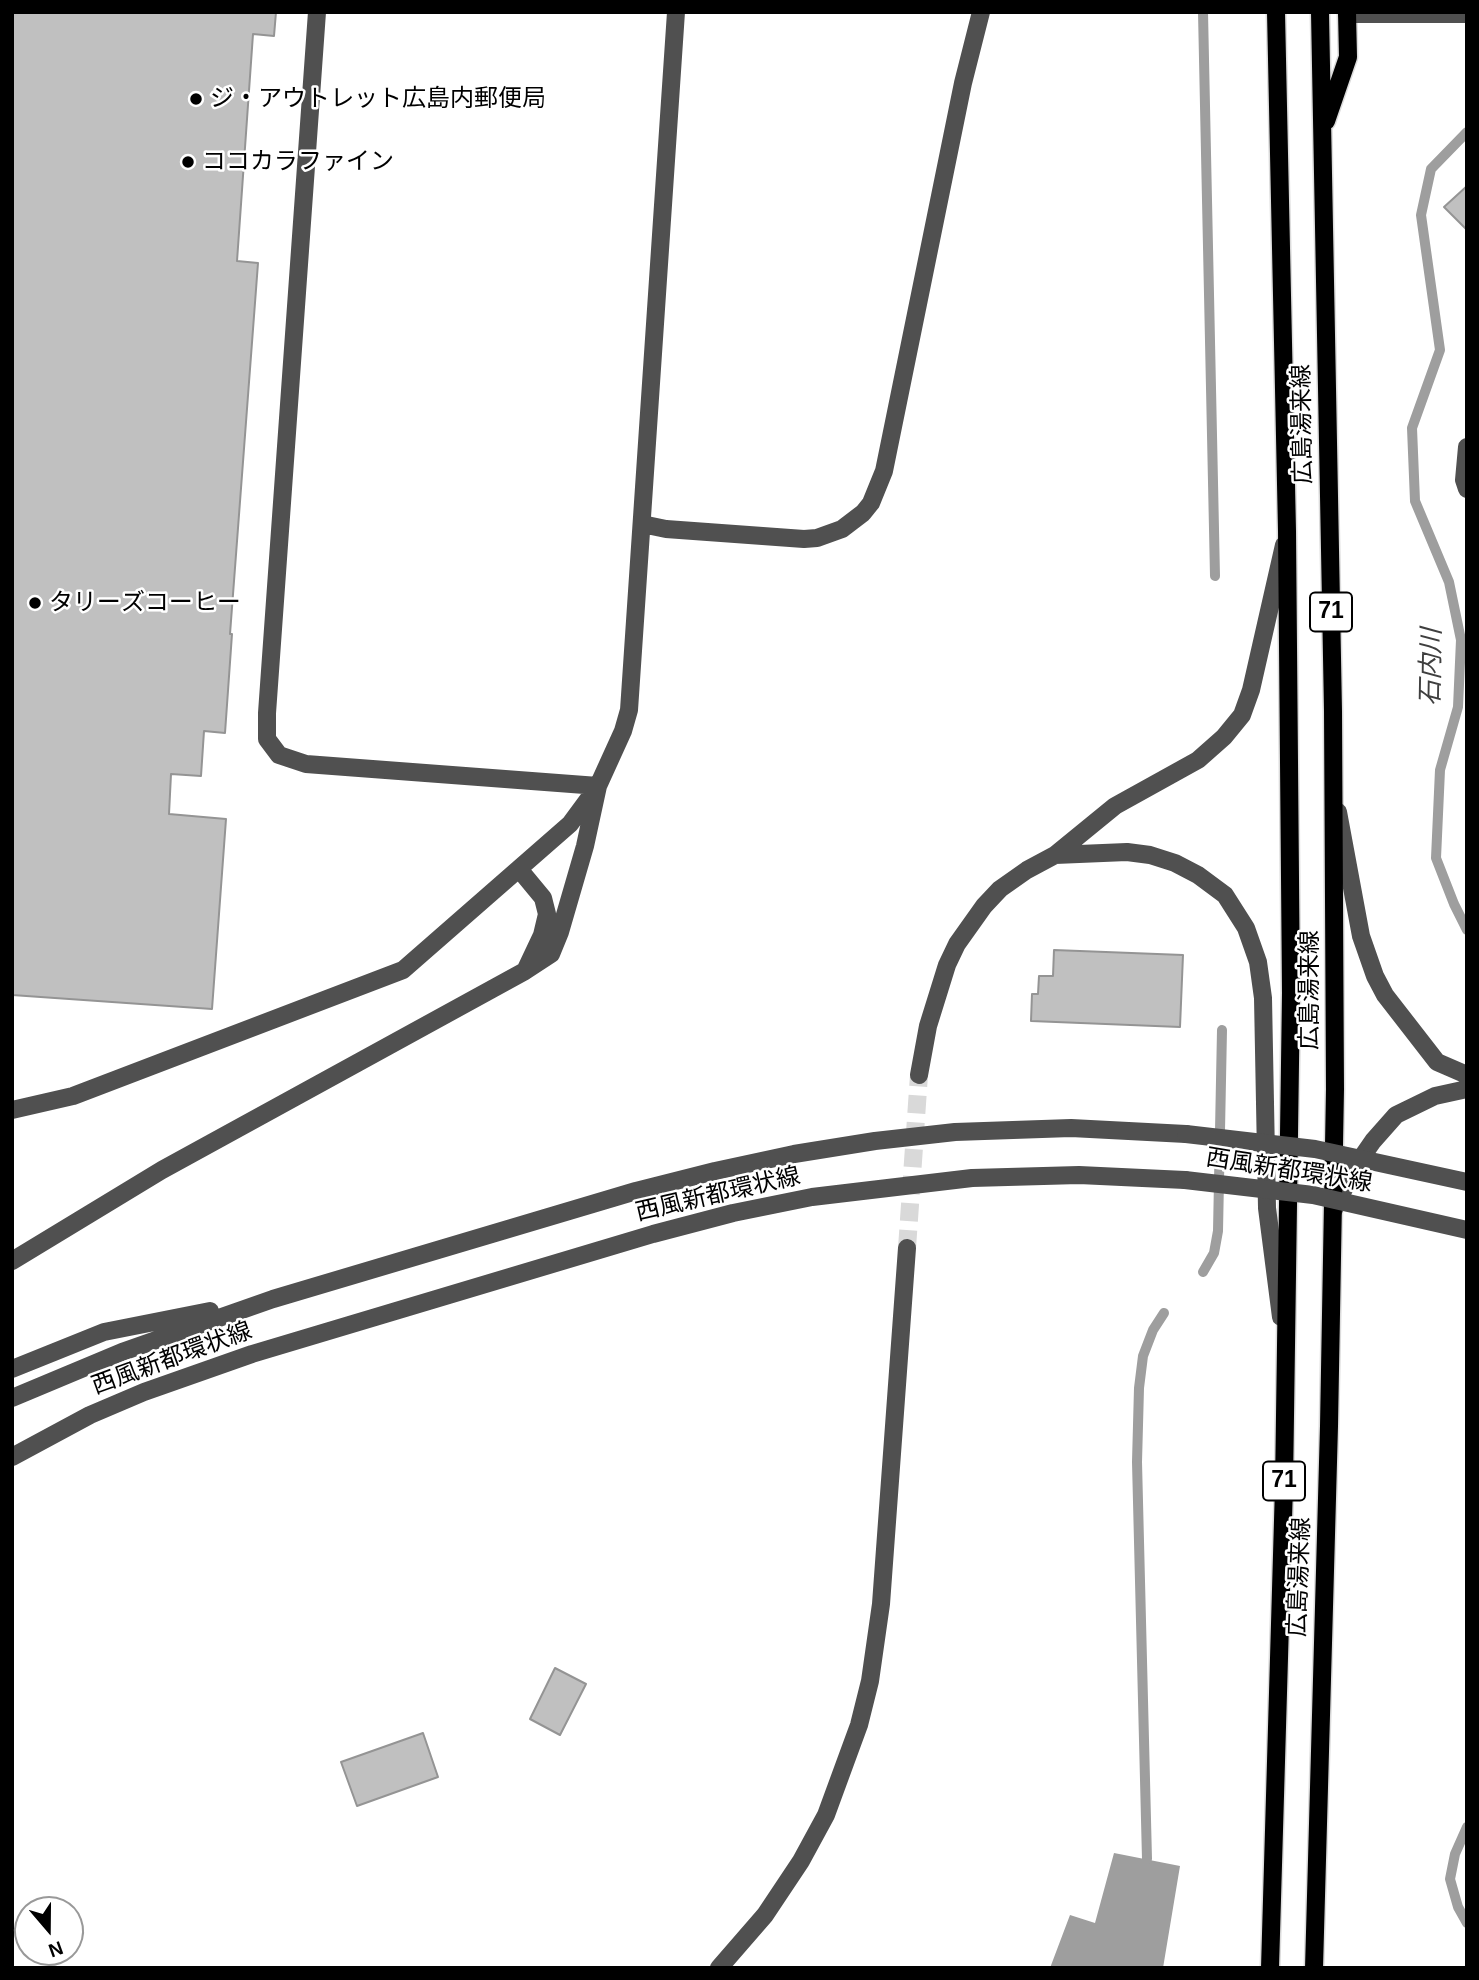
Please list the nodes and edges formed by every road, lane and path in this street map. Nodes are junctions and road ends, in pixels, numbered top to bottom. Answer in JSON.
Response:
{"nodes":[{"id":1,"x":317,"y":12,"type":"edge"},
{"id":2,"x":676,"y":12,"type":"edge"},
{"id":3,"x":981,"y":12,"type":"edge"},
{"id":4,"x":1276,"y":12,"type":"edge"},
{"id":5,"x":1320,"y":12,"type":"edge"},
{"id":6,"x":1347,"y":13,"type":"edge"},
{"id":7,"x":1467,"y":14,"type":"edge"},
{"id":8,"x":1322,"y":133,"type":"junction"},
{"id":9,"x":1467,"y":447,"type":"edge"},
{"id":10,"x":1467,"y":489,"type":"edge"},
{"id":11,"x":642,"y":524,"type":"junction"},
{"id":12,"x":1287,"y":531,"type":"junction"},
{"id":13,"x":598,"y":786,"type":"junction"},
{"id":14,"x":1334,"y":788,"type":"junction"},
{"id":15,"x":1055,"y":855,"type":"junction"},
{"id":16,"x":519,"y":869,"type":"junction"},
{"id":17,"x":525,"y":971,"type":"junction"},
{"id":18,"x":919,"y":1075,"type":"tunnel mouth"},
{"id":19,"x":1467,"y":1075,"type":"edge"},
{"id":20,"x":1467,"y":1088,"type":"edge"},
{"id":21,"x":12,"y":1111,"type":"edge"},
{"id":22,"x":1467,"y":1182,"type":"edge"},
{"id":23,"x":1333,"y":1211,"type":"junction"},
{"id":24,"x":1467,"y":1230,"type":"edge"},
{"id":25,"x":908,"y":1248,"type":"tunnel mouth"},
{"id":26,"x":12,"y":1261,"type":"edge"},
{"id":27,"x":273,"y":1299,"type":"junction"},
{"id":28,"x":1286,"y":1360,"type":"junction"},
{"id":29,"x":12,"y":1369,"type":"edge"},
{"id":30,"x":12,"y":1398,"type":"edge"},
{"id":31,"x":12,"y":1457,"type":"edge"},
{"id":32,"x":719,"y":1968,"type":"edge"},
{"id":33,"x":1270,"y":1968,"type":"edge"},
{"id":34,"x":1314,"y":1968,"type":"edge"}],
"edges":[{"from":1,"to":13,"type":"street"},
{"from":2,"to":11,"type":"street"},
{"from":3,"to":11,"type":"street"},
{"from":4,"to":12,"type":"main road","name":"広島湯来線","number":"71"},
{"from":5,"to":8,"type":"main road","name":"広島湯来線","number":"71"},
{"from":6,"to":7,"type":"street"},
{"from":6,"to":8,"type":"main road"},
{"from":8,"to":14,"type":"main road","name":"広島湯来線","number":"71"},
{"from":9,"to":10,"type":"street"},
{"from":11,"to":13,"type":"street"},
{"from":12,"to":15,"type":"street"},
{"from":12,"to":28,"type":"main road","name":"広島湯来線","number":"71"},
{"from":13,"to":16,"type":"street"},
{"from":13,"to":17,"type":"street"},
{"from":14,"to":19,"type":"street"},
{"from":14,"to":23,"type":"main road","name":"広島湯来線","number":"71"},
{"from":15,"to":18,"type":"street"},
{"from":15,"to":28,"type":"street"},
{"from":16,"to":17,"type":"street"},
{"from":16,"to":21,"type":"street"},
{"from":17,"to":26,"type":"street"},
{"from":20,"to":23,"type":"street"},
{"from":22,"to":27,"type":"street","name":"西風新都環状線","bridge":true},
{"from":23,"to":34,"type":"main road","name":"広島湯来線","number":"71"},
{"from":24,"to":31,"type":"street","name":"西風新都環状線","bridge":true},
{"from":25,"to":32,"type":"street"},
{"from":27,"to":29,"type":"street"},
{"from":27,"to":30,"type":"street","name":"西風新都環状線"},
{"from":28,"to":33,"type":"main road","name":"広島湯来線","number":"71"}]}
